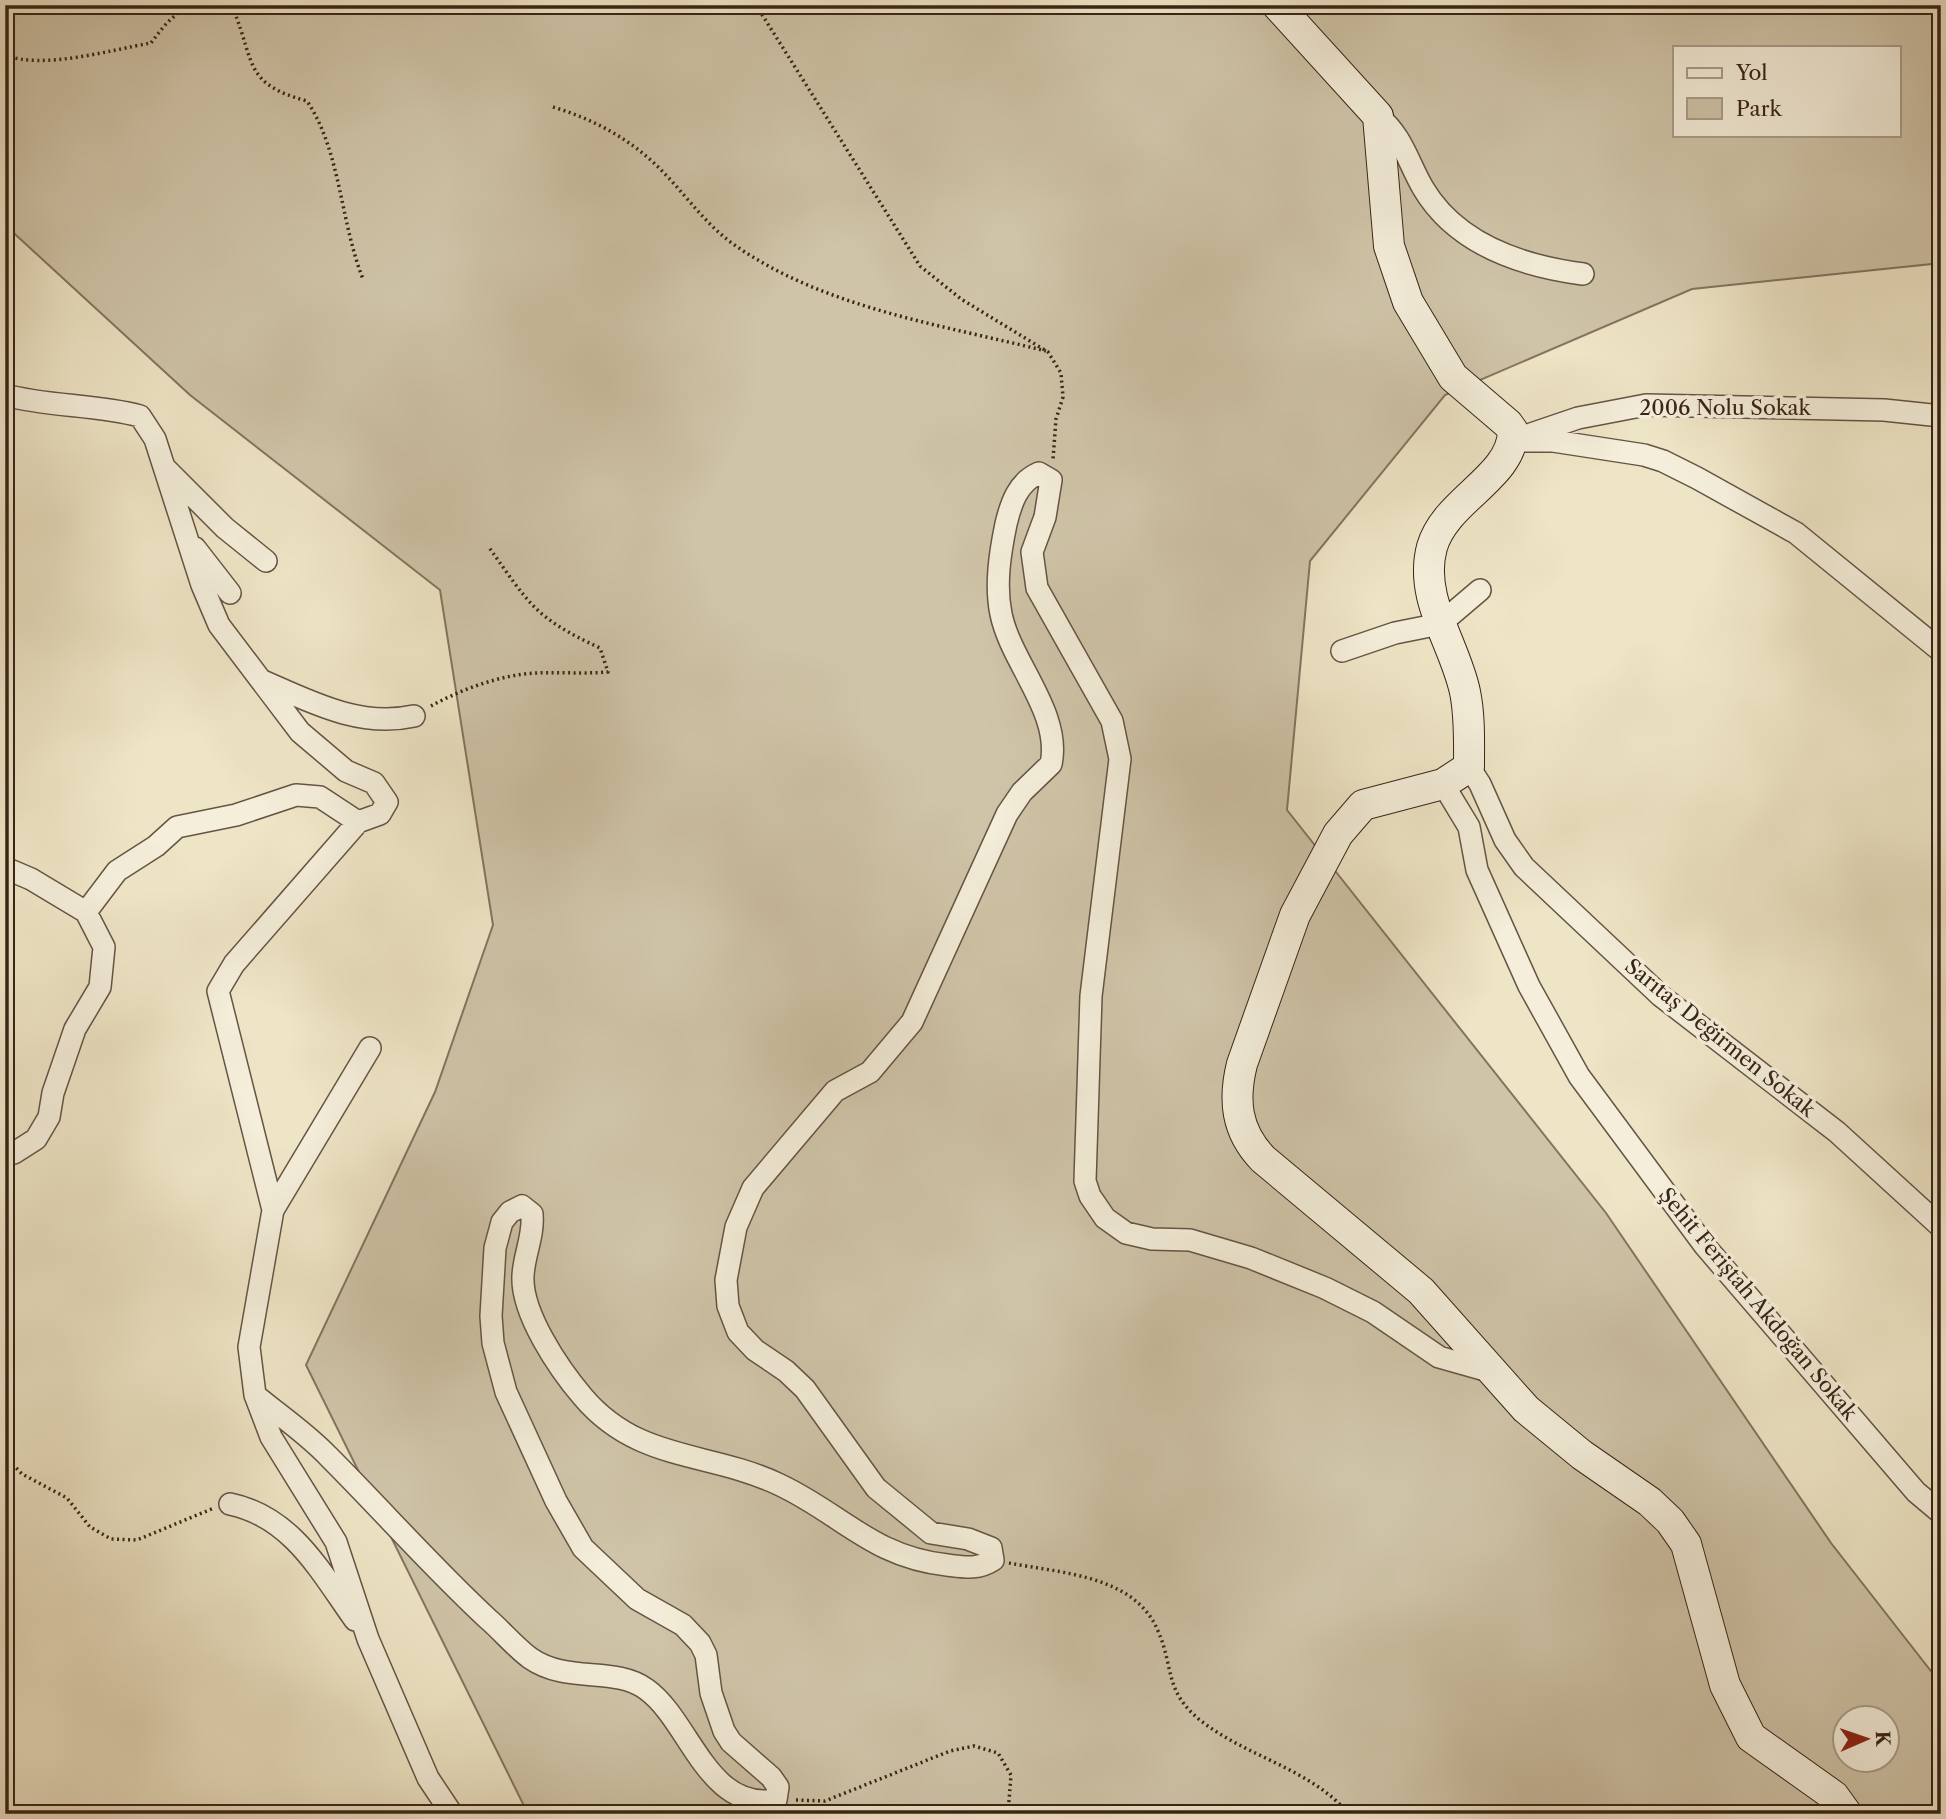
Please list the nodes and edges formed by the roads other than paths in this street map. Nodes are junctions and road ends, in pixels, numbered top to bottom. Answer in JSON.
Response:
{"nodes":[{"id":1,"x":1277,"y":5,"type":"edge"},
{"id":2,"x":1378,"y":116,"type":"junction"},
{"id":3,"x":1583,"y":274,"type":"dead end"},
{"id":4,"x":5,"y":395,"type":"edge"},
{"id":5,"x":1941,"y":416,"type":"edge"},
{"id":6,"x":1513,"y":442,"type":"junction"},
{"id":7,"x":165,"y":467,"type":"junction"},
{"id":8,"x":187,"y":538,"type":"junction"},
{"id":9,"x":266,"y":561,"type":"dead end"},
{"id":10,"x":1480,"y":590,"type":"dead end"},
{"id":11,"x":230,"y":593,"type":"dead end"},
{"id":12,"x":1440,"y":624,"type":"junction"},
{"id":13,"x":1342,"y":651,"type":"dead end"},
{"id":14,"x":1941,"y":651,"type":"edge"},
{"id":15,"x":261,"y":680,"type":"junction"},
{"id":16,"x":414,"y":716,"type":"road end"},
{"id":17,"x":1469,"y":767,"type":"junction"},
{"id":18,"x":1443,"y":784,"type":"junction"},
{"id":19,"x":358,"y":822,"type":"junction"},
{"id":20,"x":5,"y":868,"type":"edge"},
{"id":21,"x":86,"y":912,"type":"junction"},
{"id":22,"x":370,"y":1048,"type":"dead end"},
{"id":23,"x":5,"y":1154,"type":"edge"},
{"id":24,"x":273,"y":1210,"type":"junction"},
{"id":25,"x":1941,"y":1227,"type":"edge"},
{"id":26,"x":1492,"y":1372,"type":"junction"},
{"id":27,"x":255,"y":1395,"type":"junction"},
{"id":28,"x":230,"y":1504,"type":"road end"},
{"id":29,"x":1941,"y":1513,"type":"edge"},
{"id":30,"x":368,"y":1639,"type":"junction"},
{"id":31,"x":452,"y":1814,"type":"edge"},
{"id":32,"x":1847,"y":1814,"type":"edge"}],
"edges":[{"from":1,"to":2,"type":"street"},
{"from":2,"to":3,"type":"street"},
{"from":2,"to":6,"type":"street"},
{"from":4,"to":7,"type":"street"},
{"from":5,"to":6,"type":"street","name":"2006 Nolu Sokak"},
{"from":6,"to":12,"type":"street"},
{"from":6,"to":14,"type":"street"},
{"from":7,"to":8,"type":"street"},
{"from":7,"to":9,"type":"street"},
{"from":8,"to":11,"type":"street"},
{"from":8,"to":15,"type":"street"},
{"from":10,"to":12,"type":"street"},
{"from":12,"to":13,"type":"street"},
{"from":12,"to":17,"type":"street"},
{"from":15,"to":16,"type":"street"},
{"from":15,"to":19,"type":"street"},
{"from":17,"to":18,"type":"street"},
{"from":17,"to":25,"type":"street","name":"Sarıtaş Değirmen Sokak"},
{"from":18,"to":26,"type":"street"},
{"from":18,"to":29,"type":"street","name":"Şehit Feriştah Akdoğan Sokak"},
{"from":19,"to":21,"type":"street"},
{"from":19,"to":24,"type":"street"},
{"from":20,"to":21,"type":"street"},
{"from":21,"to":23,"type":"street"},
{"from":22,"to":24,"type":"street"},
{"from":24,"to":27,"type":"street"},
{"from":26,"to":27,"type":"street"},
{"from":26,"to":32,"type":"street"},
{"from":27,"to":30,"type":"street"},
{"from":28,"to":30,"type":"street"},
{"from":30,"to":31,"type":"street"}]}
